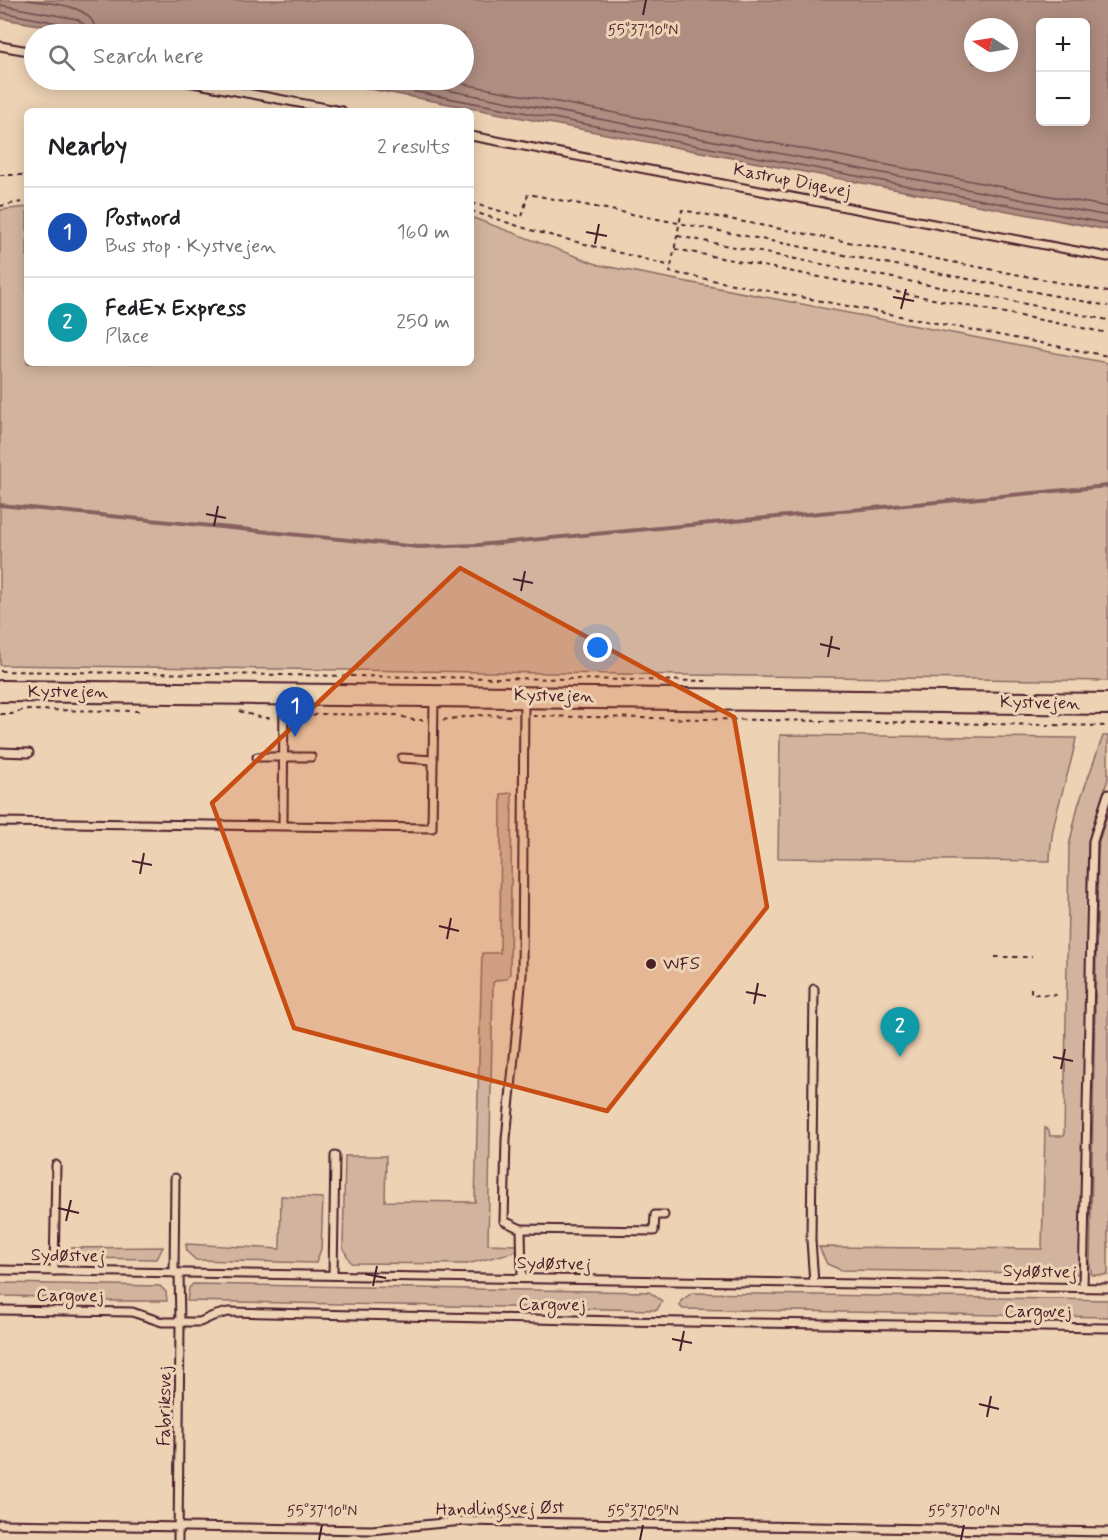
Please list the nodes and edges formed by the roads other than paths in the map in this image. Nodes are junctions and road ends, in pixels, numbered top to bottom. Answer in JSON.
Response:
{"nodes":[{"id":1,"x":0,"y":46,"type":"edge"},
{"id":2,"x":24,"y":50,"type":"edge"},
{"id":3,"x":230,"y":90,"type":"edge"},
{"id":4,"x":326,"y":108,"type":"edge"},
{"id":5,"x":474,"y":137,"type":"edge"},
{"id":6,"x":1108,"y":257,"type":"edge"},
{"id":7,"x":0,"y":691,"type":"edge"},
{"id":8,"x":285,"y":694,"type":"junction"},
{"id":9,"x":435,"y":695,"type":"junction"},
{"id":10,"x":524,"y":696,"type":"junction"},
{"id":11,"x":1108,"y":704,"type":"edge"},
{"id":12,"x":0,"y":752,"type":"edge"},
{"id":13,"x":28,"y":753,"type":"dead end"},
{"id":14,"x":257,"y":757,"type":"dead end"},
{"id":15,"x":282,"y":757,"type":"junction"},
{"id":16,"x":310,"y":757,"type":"dead end"},
{"id":17,"x":402,"y":758,"type":"dead end"},
{"id":18,"x":433,"y":760,"type":"junction"},
{"id":19,"x":1108,"y":794,"type":"edge"},
{"id":20,"x":0,"y":822,"type":"edge"},
{"id":21,"x":283,"y":825,"type":"junction"},
{"id":22,"x":814,"y":989,"type":"dead end"},
{"id":23,"x":335,"y":1156,"type":"dead end"},
{"id":24,"x":56,"y":1165,"type":"dead end"},
{"id":25,"x":175,"y":1178,"type":"dead end"},
{"id":26,"x":664,"y":1215,"type":"dead end"},
{"id":27,"x":521,"y":1229,"type":"junction"},
{"id":28,"x":0,"y":1270,"type":"edge"},
{"id":29,"x":54,"y":1271,"type":"junction"},
{"id":30,"x":177,"y":1273,"type":"junction"},
{"id":31,"x":333,"y":1275,"type":"junction"},
{"id":32,"x":522,"y":1278,"type":"junction"},
{"id":33,"x":814,"y":1283,"type":"junction"},
{"id":34,"x":1083,"y":1287,"type":"junction"},
{"id":35,"x":1108,"y":1288,"type":"edge"},
{"id":36,"x":0,"y":1310,"type":"edge"},
{"id":37,"x":180,"y":1322,"type":"junction"},
{"id":38,"x":1108,"y":1328,"type":"edge"},
{"id":39,"x":0,"y":1524,"type":"edge"},
{"id":40,"x":178,"y":1526,"type":"junction"},
{"id":41,"x":1108,"y":1532,"type":"edge"},
{"id":42,"x":178,"y":1540,"type":"edge"}],
"edges":[{"from":1,"to":2,"type":"lane"},
{"from":3,"to":4,"type":"lane"},
{"from":5,"to":6,"type":"lane","name":"Kastrup Digevej"},
{"from":7,"to":8,"type":"street","name":"Kystvejen"},
{"from":8,"to":9,"type":"street","name":"Kystvejen"},
{"from":8,"to":15,"type":"lane"},
{"from":9,"to":10,"type":"street","name":"Kystvejen"},
{"from":9,"to":18,"type":"lane"},
{"from":10,"to":11,"type":"street","name":"Kystvejen"},
{"from":10,"to":27,"type":"lane"},
{"from":12,"to":13,"type":"lane"},
{"from":14,"to":15,"type":"lane"},
{"from":15,"to":16,"type":"lane"},
{"from":15,"to":21,"type":"lane"},
{"from":17,"to":18,"type":"lane"},
{"from":18,"to":21,"type":"lane"},
{"from":19,"to":34,"type":"lane"},
{"from":20,"to":21,"type":"lane"},
{"from":22,"to":33,"type":"lane"},
{"from":23,"to":31,"type":"lane"},
{"from":24,"to":29,"type":"lane"},
{"from":25,"to":30,"type":"lane","name":"Fabriksvej"},
{"from":26,"to":27,"type":"lane"},
{"from":27,"to":32,"type":"lane"},
{"from":28,"to":29,"type":"lane","name":"Sydøstvej"},
{"from":29,"to":30,"type":"lane","name":"Sydøstvej"},
{"from":30,"to":31,"type":"lane","name":"Sydøstvej"},
{"from":30,"to":37,"type":"lane","name":"Fabriksvej"},
{"from":31,"to":32,"type":"lane","name":"Sydøstvej"},
{"from":32,"to":33,"type":"lane","name":"Sydøstvej"},
{"from":33,"to":34,"type":"lane","name":"Sydøstvej"},
{"from":34,"to":35,"type":"lane","name":"Sydøstvej"},
{"from":36,"to":37,"type":"lane","name":"Cargovej"},
{"from":37,"to":38,"type":"lane","name":"Cargovej"},
{"from":37,"to":40,"type":"lane","name":"Fabriksvej"},
{"from":39,"to":40,"type":"lane","name":"Handlingsvej Øst"},
{"from":40,"to":41,"type":"lane","name":"Handlingsvej Øst"},
{"from":40,"to":42,"type":"lane","name":"Fabriksvej"}]}
